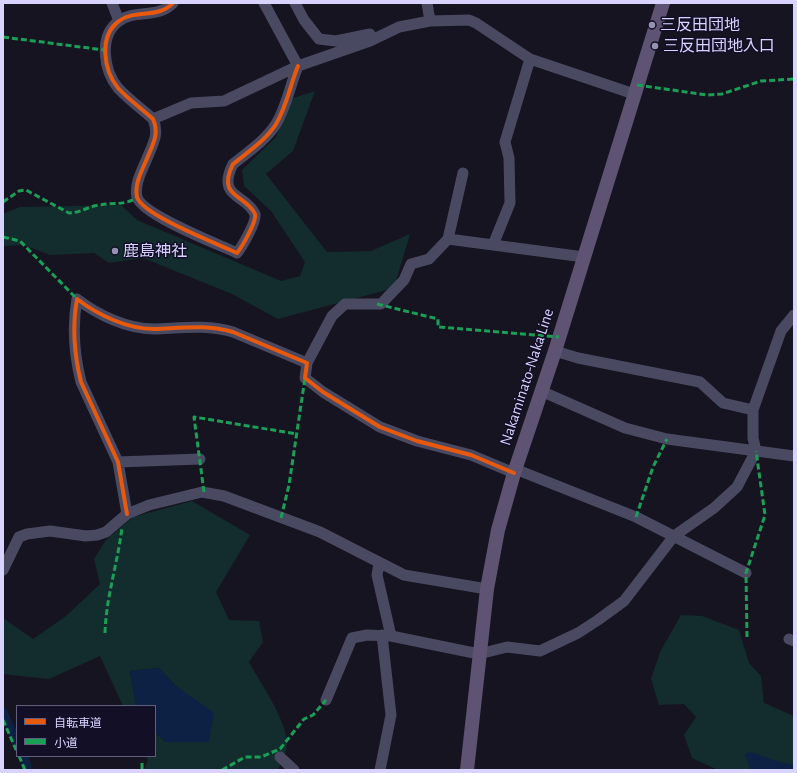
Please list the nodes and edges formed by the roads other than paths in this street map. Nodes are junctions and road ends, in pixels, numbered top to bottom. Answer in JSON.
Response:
{"nodes":[{"id":1,"x":112,"y":3,"type":"edge"},
{"id":2,"x":173,"y":3,"type":"edge"},
{"id":3,"x":264,"y":3,"type":"edge"},
{"id":4,"x":295,"y":3,"type":"edge"},
{"id":5,"x":427,"y":3,"type":"edge"},
{"id":6,"x":663,"y":3,"type":"edge"},
{"id":7,"x":119,"y":21,"type":"junction"},
{"id":8,"x":430,"y":21,"type":"junction"},
{"id":9,"x":384,"y":35,"type":"junction"},
{"id":10,"x":530,"y":59,"type":"junction"},
{"id":11,"x":298,"y":66,"type":"junction"},
{"id":12,"x":634,"y":94,"type":"junction"},
{"id":13,"x":153,"y":119,"type":"junction"},
{"id":14,"x":463,"y":173,"type":"dead end"},
{"id":15,"x":448,"y":239,"type":"junction"},
{"id":16,"x":493,"y":245,"type":"junction"},
{"id":17,"x":584,"y":257,"type":"junction"},
{"id":18,"x":794,"y":317,"type":"edge"},
{"id":19,"x":554,"y":351,"type":"junction"},
{"id":20,"x":307,"y":363,"type":"junction"},
{"id":21,"x":541,"y":391,"type":"junction"},
{"id":22,"x":753,"y":410,"type":"junction"},
{"id":23,"x":756,"y":451,"type":"junction"},
{"id":24,"x":794,"y":456,"type":"edge"},
{"id":25,"x":200,"y":459,"type":"dead end"},
{"id":26,"x":118,"y":462,"type":"junction"},
{"id":27,"x":514,"y":471,"type":"junction"},
{"id":28,"x":127,"y":514,"type":"junction"},
{"id":29,"x":674,"y":536,"type":"junction"},
{"id":30,"x":379,"y":564,"type":"junction"},
{"id":31,"x":3,"y":570,"type":"edge"},
{"id":32,"x":746,"y":573,"type":"dead end"},
{"id":33,"x":487,"y":589,"type":"junction"},
{"id":34,"x":386,"y":636,"type":"junction"},
{"id":35,"x":479,"y":654,"type":"junction"},
{"id":36,"x":326,"y":700,"type":"dead end"},
{"id":37,"x":280,"y":757,"type":"dead end"},
{"id":38,"x":294,"y":770,"type":"edge"},
{"id":39,"x":380,"y":770,"type":"edge"},
{"id":40,"x":467,"y":770,"type":"edge"}],
"edges":[{"from":1,"to":7,"type":"street"},
{"from":2,"to":7,"type":"street"},
{"from":3,"to":11,"type":"street"},
{"from":4,"to":9,"type":"street"},
{"from":5,"to":8,"type":"street"},
{"from":6,"to":12,"type":"main road","name":"Nakaminato-Naka Line"},
{"from":7,"to":13,"type":"street"},
{"from":8,"to":9,"type":"street"},
{"from":8,"to":10,"type":"street"},
{"from":9,"to":11,"type":"street"},
{"from":10,"to":12,"type":"street"},
{"from":10,"to":16,"type":"street"},
{"from":11,"to":13,"type":"street"},
{"from":11,"to":13,"type":"street"},
{"from":12,"to":17,"type":"main road","name":"Nakaminato-Naka Line"},
{"from":14,"to":15,"type":"street"},
{"from":15,"to":16,"type":"street"},
{"from":15,"to":20,"type":"street"},
{"from":16,"to":17,"type":"street"},
{"from":17,"to":19,"type":"main road","name":"Nakaminato-Naka Line"},
{"from":18,"to":22,"type":"street"},
{"from":19,"to":21,"type":"main road","name":"Nakaminato-Naka Line"},
{"from":19,"to":22,"type":"street"},
{"from":20,"to":26,"type":"street"},
{"from":20,"to":27,"type":"street"},
{"from":21,"to":23,"type":"street"},
{"from":21,"to":27,"type":"main road","name":"Nakaminato-Naka Line"},
{"from":22,"to":23,"type":"street"},
{"from":23,"to":24,"type":"street"},
{"from":23,"to":29,"type":"street"},
{"from":25,"to":26,"type":"street"},
{"from":26,"to":28,"type":"street"},
{"from":27,"to":29,"type":"street"},
{"from":27,"to":33,"type":"main road","name":"Nakaminato-Naka Line"},
{"from":28,"to":30,"type":"street"},
{"from":28,"to":31,"type":"street"},
{"from":29,"to":32,"type":"street"},
{"from":29,"to":35,"type":"street"},
{"from":30,"to":33,"type":"street"},
{"from":30,"to":34,"type":"street"},
{"from":33,"to":35,"type":"main road","name":"Nakaminato-Naka Line"},
{"from":34,"to":35,"type":"street"},
{"from":34,"to":36,"type":"street"},
{"from":34,"to":39,"type":"street"},
{"from":35,"to":40,"type":"main road","name":"Nakaminato-Naka Line"},
{"from":37,"to":38,"type":"street"}]}
